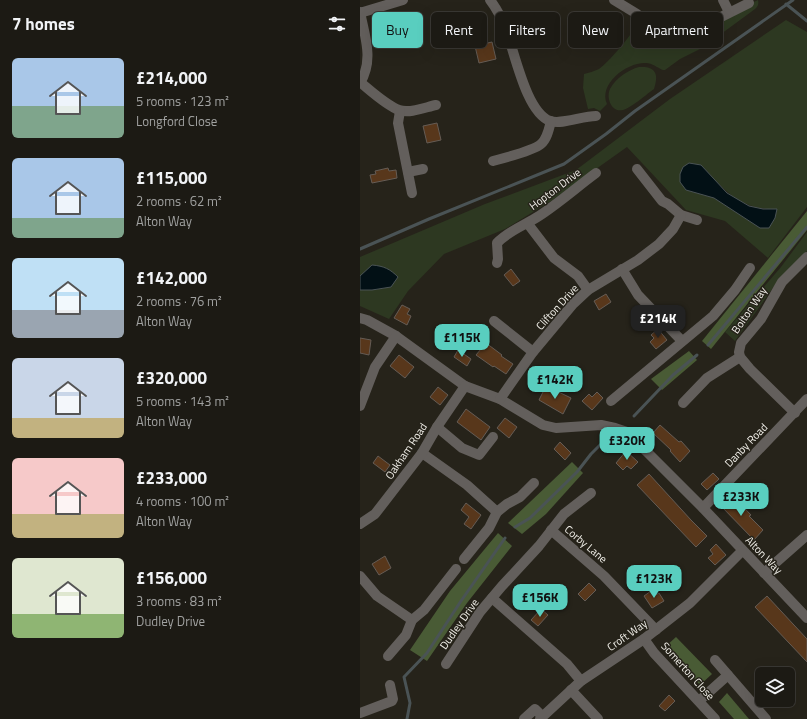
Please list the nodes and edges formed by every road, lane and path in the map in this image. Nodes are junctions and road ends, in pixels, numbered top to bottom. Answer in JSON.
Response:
{"nodes":[{"id":1,"x":403,"y":0,"type":"edge"},
{"id":2,"x":490,"y":0,"type":"edge"},
{"id":3,"x":614,"y":0,"type":"edge"},
{"id":4,"x":723,"y":0,"type":"edge"},
{"id":5,"x":749,"y":3,"type":"dead end"},
{"id":6,"x":360,"y":12,"type":"edge"},
{"id":7,"x":728,"y":12,"type":"junction"},
{"id":8,"x":360,"y":83,"type":"edge"},
{"id":9,"x":436,"y":105,"type":"dead end"},
{"id":10,"x":400,"y":110,"type":"junction"},
{"id":11,"x":596,"y":116,"type":"dead end"},
{"id":12,"x":551,"y":121,"type":"junction"},
{"id":13,"x":493,"y":161,"type":"dead end"},
{"id":14,"x":423,"y":169,"type":"dead end"},
{"id":15,"x":637,"y":169,"type":"dead end"},
{"id":16,"x":408,"y":172,"type":"junction"},
{"id":17,"x":596,"y":173,"type":"dead end"},
{"id":18,"x":412,"y":193,"type":"dead end"},
{"id":19,"x":681,"y":215,"type":"junction"},
{"id":20,"x":697,"y":220,"type":"dead end"},
{"id":21,"x":528,"y":224,"type":"junction"},
{"id":22,"x":807,"y":257,"type":"edge"},
{"id":23,"x":497,"y":263,"type":"dead end"},
{"id":24,"x":750,"y":268,"type":"dead end"},
{"id":25,"x":622,"y":269,"type":"junction"},
{"id":26,"x":588,"y":290,"type":"junction"},
{"id":27,"x":360,"y":318,"type":"edge"},
{"id":28,"x":494,"y":321,"type":"dead end"},
{"id":29,"x":396,"y":336,"type":"junction"},
{"id":30,"x":682,"y":341,"type":"junction"},
{"id":31,"x":533,"y":352,"type":"junction"},
{"id":32,"x":740,"y":358,"type":"junction"},
{"id":33,"x":465,"y":386,"type":"junction"},
{"id":34,"x":500,"y":399,"type":"junction"},
{"id":35,"x":807,"y":399,"type":"edge"},
{"id":36,"x":611,"y":401,"type":"dead end"},
{"id":37,"x":682,"y":403,"type":"dead end"},
{"id":38,"x":360,"y":406,"type":"edge"},
{"id":39,"x":795,"y":413,"type":"junction"},
{"id":40,"x":437,"y":427,"type":"junction"},
{"id":41,"x":493,"y":437,"type":"dead end"},
{"id":42,"x":422,"y":453,"type":"junction"},
{"id":43,"x":534,"y":483,"type":"dead end"},
{"id":44,"x":591,"y":493,"type":"dead end"},
{"id":45,"x":702,"y":508,"type":"junction"},
{"id":46,"x":496,"y":512,"type":"junction"},
{"id":47,"x":360,"y":524,"type":"edge"},
{"id":48,"x":551,"y":530,"type":"junction"},
{"id":49,"x":807,"y":535,"type":"edge"},
{"id":50,"x":538,"y":546,"type":"joint"},
{"id":51,"x":742,"y":551,"type":"junction"},
{"id":52,"x":464,"y":559,"type":"dead end"},
{"id":53,"x":456,"y":569,"type":"dead end"},
{"id":54,"x":764,"y":573,"type":"junction"},
{"id":55,"x":360,"y":576,"type":"edge"},
{"id":56,"x":492,"y":598,"type":"junction"},
{"id":57,"x":807,"y":618,"type":"edge"},
{"id":58,"x":412,"y":620,"type":"junction"},
{"id":59,"x":656,"y":630,"type":"junction"},
{"id":60,"x":644,"y":639,"type":"junction"},
{"id":61,"x":388,"y":656,"type":"dead end"},
{"id":62,"x":715,"y":660,"type":"dead end"},
{"id":63,"x":446,"y":664,"type":"dead end"},
{"id":64,"x":728,"y":675,"type":"junction"},
{"id":65,"x":581,"y":681,"type":"junction"},
{"id":66,"x":390,"y":685,"type":"dead end"},
{"id":67,"x":571,"y":690,"type":"junction"},
{"id":68,"x":698,"y":701,"type":"junction"},
{"id":69,"x":360,"y":713,"type":"edge"},
{"id":70,"x":541,"y":718,"type":"edge"},
{"id":71,"x":524,"y":719,"type":"edge"},
{"id":72,"x":598,"y":719,"type":"edge"},
{"id":73,"x":715,"y":719,"type":"edge"},
{"id":74,"x":766,"y":719,"type":"edge"}],
"edges":[{"from":1,"to":6,"type":"street"},
{"from":2,"to":12,"type":"street"},
{"from":3,"to":7,"type":"street"},
{"from":4,"to":7,"type":"street"},
{"from":5,"to":7,"type":"street"},
{"from":6,"to":8,"type":"street"},
{"from":8,"to":10,"type":"street"},
{"from":9,"to":10,"type":"street"},
{"from":10,"to":16,"type":"street"},
{"from":11,"to":12,"type":"street"},
{"from":12,"to":13,"type":"street"},
{"from":14,"to":16,"type":"street"},
{"from":15,"to":19,"type":"street"},
{"from":16,"to":18,"type":"street"},
{"from":17,"to":21,"type":"street","name":"Hopton Drive"},
{"from":19,"to":20,"type":"street"},
{"from":19,"to":25,"type":"street","name":"Clifton Drive"},
{"from":21,"to":23,"type":"street","name":"Hopton Drive"},
{"from":21,"to":26,"type":"street","name":"Hopton Drive"},
{"from":22,"to":32,"type":"street","name":"Bolton Way"},
{"from":24,"to":30,"type":"street"},
{"from":25,"to":26,"type":"street","name":"Clifton Drive"},
{"from":25,"to":30,"type":"street"},
{"from":26,"to":31,"type":"street","name":"Clifton Drive"},
{"from":27,"to":29,"type":"street","name":"Alton Way"},
{"from":28,"to":31,"type":"street"},
{"from":29,"to":33,"type":"street","name":"Alton Way"},
{"from":29,"to":38,"type":"street"},
{"from":30,"to":36,"type":"street"},
{"from":31,"to":34,"type":"street","name":"Clifton Drive"},
{"from":32,"to":37,"type":"street"},
{"from":32,"to":39,"type":"street"},
{"from":33,"to":34,"type":"street","name":"Alton Way"},
{"from":33,"to":40,"type":"street","name":"Oakham Road"},
{"from":34,"to":45,"type":"street","name":"Alton Way"},
{"from":35,"to":39,"type":"street","name":"Danby Road"},
{"from":39,"to":45,"type":"street","name":"Danby Road"},
{"from":40,"to":41,"type":"street"},
{"from":40,"to":42,"type":"street","name":"Oakham Road"},
{"from":42,"to":46,"type":"street"},
{"from":42,"to":47,"type":"street","name":"Oakham Road"},
{"from":43,"to":46,"type":"street"},
{"from":44,"to":48,"type":"street","name":"Corby Lane"},
{"from":45,"to":51,"type":"street","name":"Alton Way"},
{"from":46,"to":52,"type":"street"},
{"from":48,"to":50,"type":"street","name":"Corby Lane"},
{"from":48,"to":59,"type":"street","name":"Corby Lane"},
{"from":49,"to":54,"type":"street"},
{"from":50,"to":56,"type":"street","name":"Dudley Drive"},
{"from":51,"to":54,"type":"street","name":"Alton Way"},
{"from":51,"to":59,"type":"street","name":"Croft Way"},
{"from":53,"to":58,"type":"street"},
{"from":54,"to":57,"type":"street","name":"Alton Way"},
{"from":55,"to":58,"type":"street"},
{"from":56,"to":63,"type":"street","name":"Dudley Drive"},
{"from":56,"to":65,"type":"street","name":"Dudley Drive"},
{"from":58,"to":61,"type":"street"},
{"from":59,"to":60,"type":"street","name":"Croft Way"},
{"from":60,"to":65,"type":"street","name":"Croft Way"},
{"from":60,"to":68,"type":"street","name":"Somerton Close"},
{"from":62,"to":64,"type":"street"},
{"from":64,"to":68,"type":"street"},
{"from":64,"to":74,"type":"street"},
{"from":65,"to":67,"type":"street","name":"Croft Way"},
{"from":66,"to":69,"type":"street"},
{"from":67,"to":70,"type":"street","name":"Croft Way"},
{"from":67,"to":72,"type":"street"},
{"from":68,"to":73,"type":"street","name":"Somerton Close"},
{"from":70,"to":71,"type":"street"}]}
